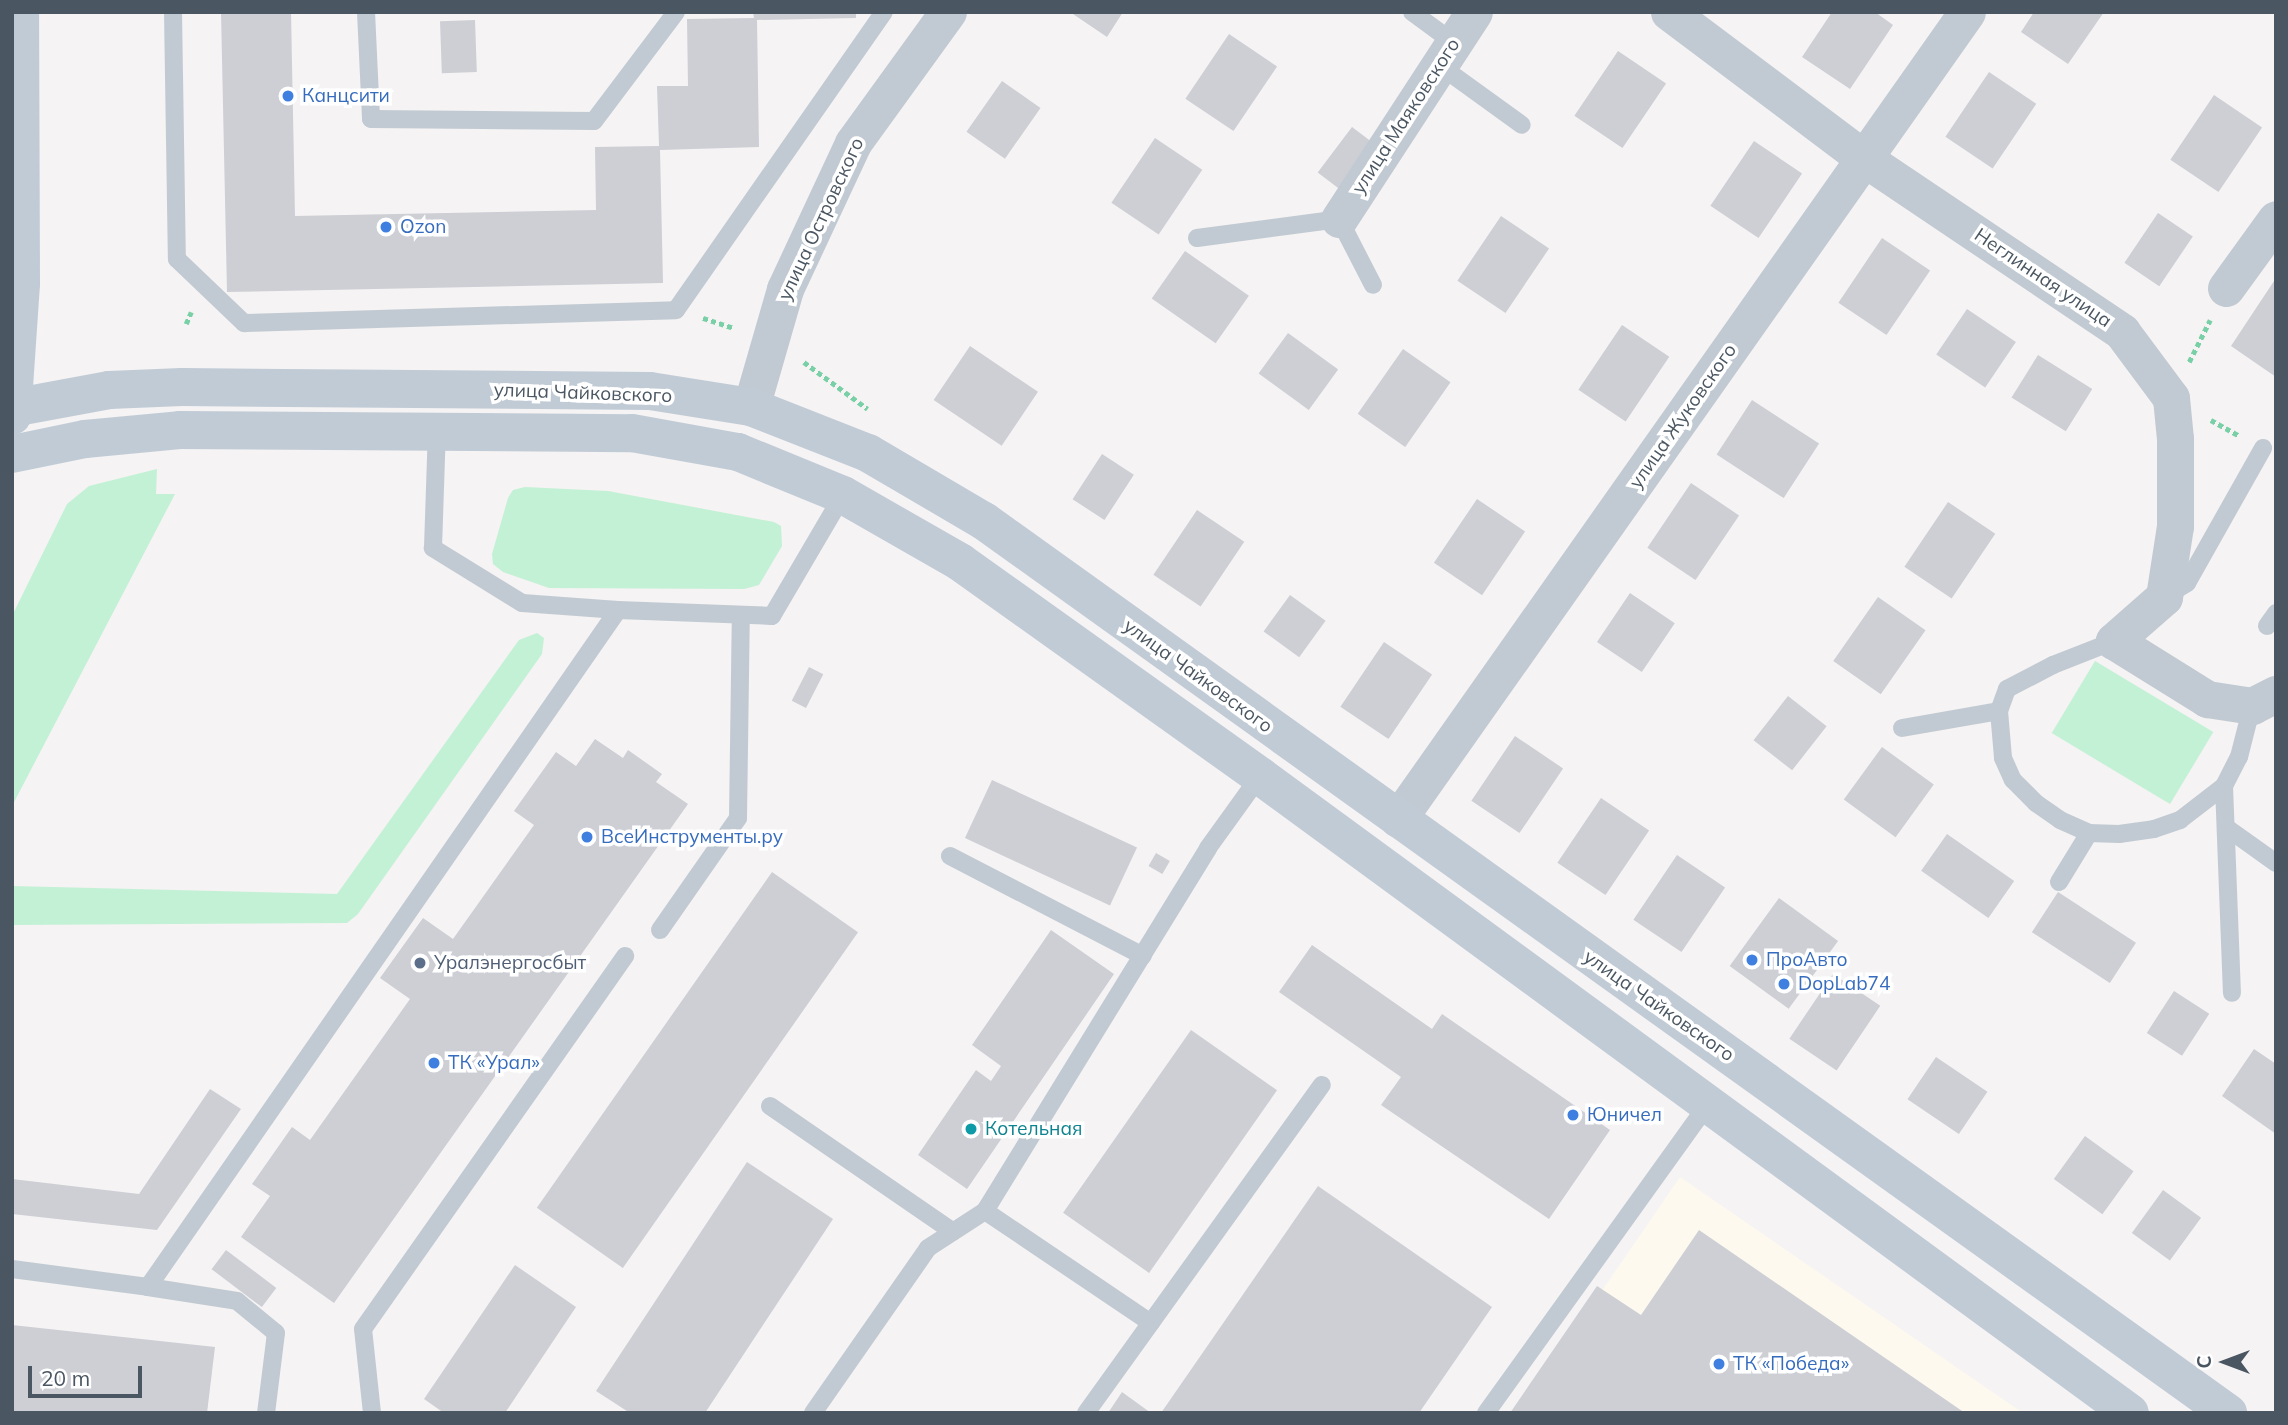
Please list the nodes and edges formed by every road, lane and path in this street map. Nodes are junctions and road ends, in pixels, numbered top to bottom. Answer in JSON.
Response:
{"nodes":[{"id":1,"x":20,"y":12,"type":"edge"},
{"id":2,"x":173,"y":12,"type":"edge"},
{"id":3,"x":366,"y":12,"type":"edge"},
{"id":4,"x":676,"y":12,"type":"edge"},
{"id":5,"x":884,"y":12,"type":"edge"},
{"id":6,"x":948,"y":12,"type":"edge"},
{"id":7,"x":1412,"y":12,"type":"edge"},
{"id":8,"x":1474,"y":12,"type":"edge"},
{"id":9,"x":1669,"y":12,"type":"edge"},
{"id":10,"x":1966,"y":12,"type":"edge"},
{"id":11,"x":1446,"y":54,"type":"junction"},
{"id":12,"x":1522,"y":125,"type":"dead end"},
{"id":13,"x":1865,"y":159,"type":"junction"},
{"id":14,"x":1339,"y":219,"type":"junction"},
{"id":15,"x":2276,"y":219,"type":"edge"},
{"id":16,"x":1197,"y":238,"type":"dead end"},
{"id":17,"x":1373,"y":285,"type":"dead end"},
{"id":18,"x":2226,"y":288,"type":"joint"},
{"id":19,"x":2171,"y":398,"type":"junction"},
{"id":20,"x":751,"y":407,"type":"junction"},
{"id":21,"x":13,"y":411,"type":"edge"},
{"id":22,"x":437,"y":430,"type":"junction"},
{"id":23,"x":2263,"y":448,"type":"joint"},
{"id":24,"x":738,"y":452,"type":"junction"},
{"id":25,"x":12,"y":454,"type":"edge"},
{"id":26,"x":843,"y":495,"type":"junction"},
{"id":27,"x":2164,"y":597,"type":"junction"},
{"id":28,"x":618,"y":610,"type":"junction"},
{"id":29,"x":741,"y":614,"type":"junction"},
{"id":30,"x":2114,"y":641,"type":"junction"},
{"id":31,"x":2264,"y":700,"type":"edge"},
{"id":32,"x":1999,"y":711,"type":"junction"},
{"id":33,"x":1902,"y":729,"type":"dead end"},
{"id":34,"x":1260,"y":776,"type":"junction"},
{"id":35,"x":2224,"y":786,"type":"junction"},
{"id":36,"x":1398,"y":820,"type":"junction"},
{"id":37,"x":2227,"y":828,"type":"junction"},
{"id":38,"x":2088,"y":833,"type":"junction"},
{"id":39,"x":950,"y":856,"type":"dead end"},
{"id":40,"x":2276,"y":863,"type":"edge"},
{"id":41,"x":2059,"y":882,"type":"dead end"},
{"id":42,"x":660,"y":929,"type":"dead end"},
{"id":43,"x":625,"y":956,"type":"dead end"},
{"id":44,"x":1143,"y":956,"type":"junction"},
{"id":45,"x":2232,"y":993,"type":"dead end"},
{"id":46,"x":1322,"y":1085,"type":"dead end"},
{"id":47,"x":1709,"y":1103,"type":"junction"},
{"id":48,"x":770,"y":1106,"type":"dead end"},
{"id":49,"x":985,"y":1211,"type":"junction"},
{"id":50,"x":953,"y":1232,"type":"junction"},
{"id":51,"x":12,"y":1269,"type":"edge"},
{"id":52,"x":148,"y":1287,"type":"junction"},
{"id":53,"x":1151,"y":1322,"type":"junction"},
{"id":54,"x":266,"y":1413,"type":"edge"},
{"id":55,"x":372,"y":1413,"type":"edge"},
{"id":56,"x":813,"y":1413,"type":"edge"},
{"id":57,"x":1086,"y":1413,"type":"edge"},
{"id":58,"x":1486,"y":1413,"type":"edge"},
{"id":59,"x":2130,"y":1413,"type":"edge"},
{"id":60,"x":2228,"y":1413,"type":"edge"}],
"edges":[{"from":1,"to":21,"type":"main road"},
{"from":2,"to":5,"type":"lane"},
{"from":3,"to":4,"type":"lane"},
{"from":6,"to":20,"type":"street","name":"улица Островского"},
{"from":7,"to":11,"type":"lane"},
{"from":8,"to":11,"type":"street","name":"улица Маяковского"},
{"from":9,"to":13,"type":"street","name":"Неглинная улица"},
{"from":10,"to":13,"type":"street","name":"улица Жуковского"},
{"from":11,"to":12,"type":"lane"},
{"from":11,"to":14,"type":"street","name":"улица Маяковского"},
{"from":13,"to":19,"type":"street","name":"Неглинная улица"},
{"from":13,"to":36,"type":"street","name":"улица Жуковского"},
{"from":14,"to":16,"type":"lane"},
{"from":14,"to":17,"type":"lane"},
{"from":15,"to":18,"type":"street"},
{"from":18,"to":19,"type":"path"},
{"from":19,"to":23,"type":"path"},
{"from":19,"to":27,"type":"street"},
{"from":20,"to":21,"type":"main road","name":"улица Чайковского"},
{"from":20,"to":24,"type":"main road"},
{"from":20,"to":36,"type":"main road","name":"улица Чайковского"},
{"from":22,"to":24,"type":"main road","name":"улица Чайковского"},
{"from":22,"to":25,"type":"main road","name":"улица Чайковского"},
{"from":22,"to":28,"type":"lane"},
{"from":23,"to":27,"type":"lane"},
{"from":24,"to":26,"type":"main road","name":"улица Чайковского"},
{"from":26,"to":29,"type":"lane"},
{"from":26,"to":34,"type":"main road","name":"улица Чайковского"},
{"from":27,"to":30,"type":"street"},
{"from":28,"to":29,"type":"lane"},
{"from":28,"to":52,"type":"lane"},
{"from":29,"to":42,"type":"lane"},
{"from":30,"to":31,"type":"street"},
{"from":30,"to":32,"type":"lane"},
{"from":31,"to":35,"type":"lane"},
{"from":32,"to":33,"type":"lane"},
{"from":32,"to":38,"type":"lane"},
{"from":34,"to":44,"type":"lane"},
{"from":34,"to":47,"type":"main road","name":"улица Чайковского"},
{"from":35,"to":37,"type":"lane"},
{"from":35,"to":38,"type":"lane"},
{"from":36,"to":60,"type":"main road","name":"улица Чайковского"},
{"from":37,"to":40,"type":"lane"},
{"from":37,"to":45,"type":"lane"},
{"from":38,"to":41,"type":"lane"},
{"from":39,"to":44,"type":"lane"},
{"from":43,"to":55,"type":"lane"},
{"from":44,"to":49,"type":"lane"},
{"from":46,"to":53,"type":"lane"},
{"from":47,"to":58,"type":"lane"},
{"from":47,"to":59,"type":"main road","name":"улица Чайковского"},
{"from":48,"to":50,"type":"lane"},
{"from":49,"to":50,"type":"lane"},
{"from":49,"to":53,"type":"lane"},
{"from":50,"to":56,"type":"lane"},
{"from":51,"to":52,"type":"lane"},
{"from":52,"to":54,"type":"lane"},
{"from":53,"to":57,"type":"lane"}]}
